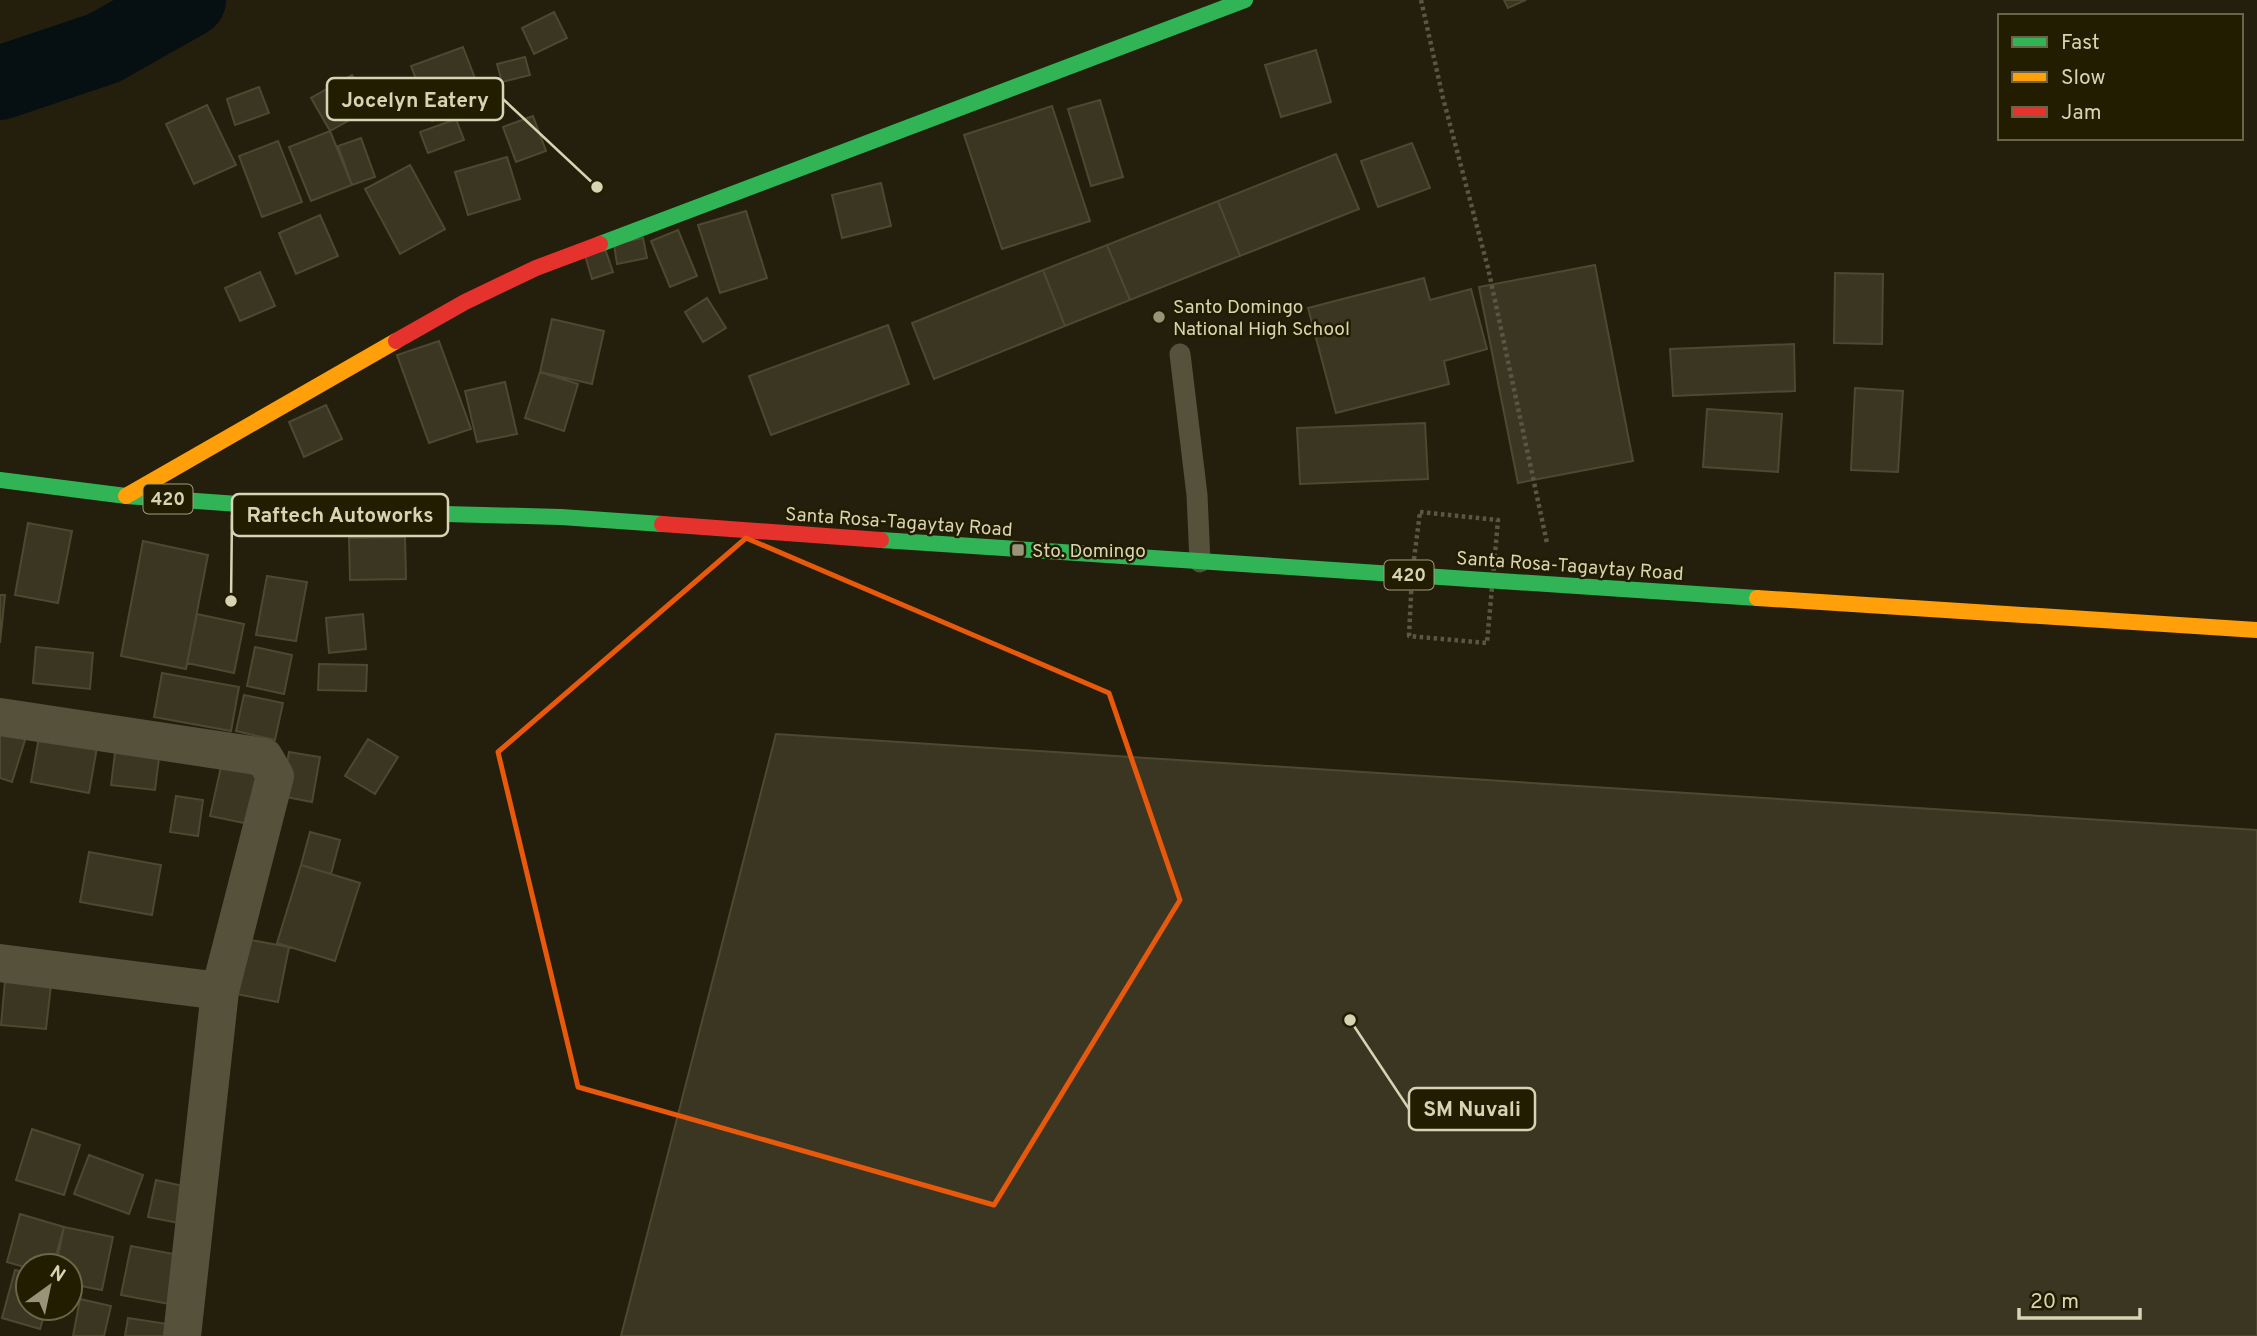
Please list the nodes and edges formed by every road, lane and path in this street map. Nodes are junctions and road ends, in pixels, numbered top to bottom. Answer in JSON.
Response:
{"nodes":[{"id":1,"x":1245,"y":0,"type":"edge"},
{"id":2,"x":1421,"y":0,"type":"edge"},
{"id":3,"x":1180,"y":354,"type":"dead end"},
{"id":4,"x":0,"y":480,"type":"edge"},
{"id":5,"x":126,"y":496,"type":"junction"},
{"id":6,"x":1420,"y":513,"type":"dead end"},
{"id":7,"x":1498,"y":520,"type":"dead end"},
{"id":8,"x":1200,"y":562,"type":"junction"},
{"id":9,"x":1556,"y":585,"type":"junction"},
{"id":10,"x":2257,"y":630,"type":"edge"},
{"id":11,"x":1409,"y":636,"type":"dead end"},
{"id":12,"x":1487,"y":643,"type":"dead end"},
{"id":13,"x":0,"y":717,"type":"edge"},
{"id":14,"x":0,"y":962,"type":"edge"},
{"id":15,"x":220,"y":991,"type":"junction"},
{"id":16,"x":183,"y":1336,"type":"edge"}],
"edges":[{"from":1,"to":5,"type":"main road"},
{"from":2,"to":9,"type":"path"},
{"from":3,"to":8,"type":"lane"},
{"from":4,"to":5,"type":"main road","name":"Santa Rosa-Tagaytay Road","number":"420"},
{"from":5,"to":8,"type":"main road","name":"Santa Rosa-Tagaytay Road","number":"420"},
{"from":6,"to":7,"type":"path"},
{"from":8,"to":9,"type":"main road","name":"Santa Rosa-Tagaytay Road","number":"420"},
{"from":9,"to":10,"type":"main road","name":"Santa Rosa-Tagaytay Road","number":"420"},
{"from":11,"to":12,"type":"path"},
{"from":13,"to":15,"type":"street"},
{"from":14,"to":15,"type":"street"},
{"from":15,"to":16,"type":"street"}]}
